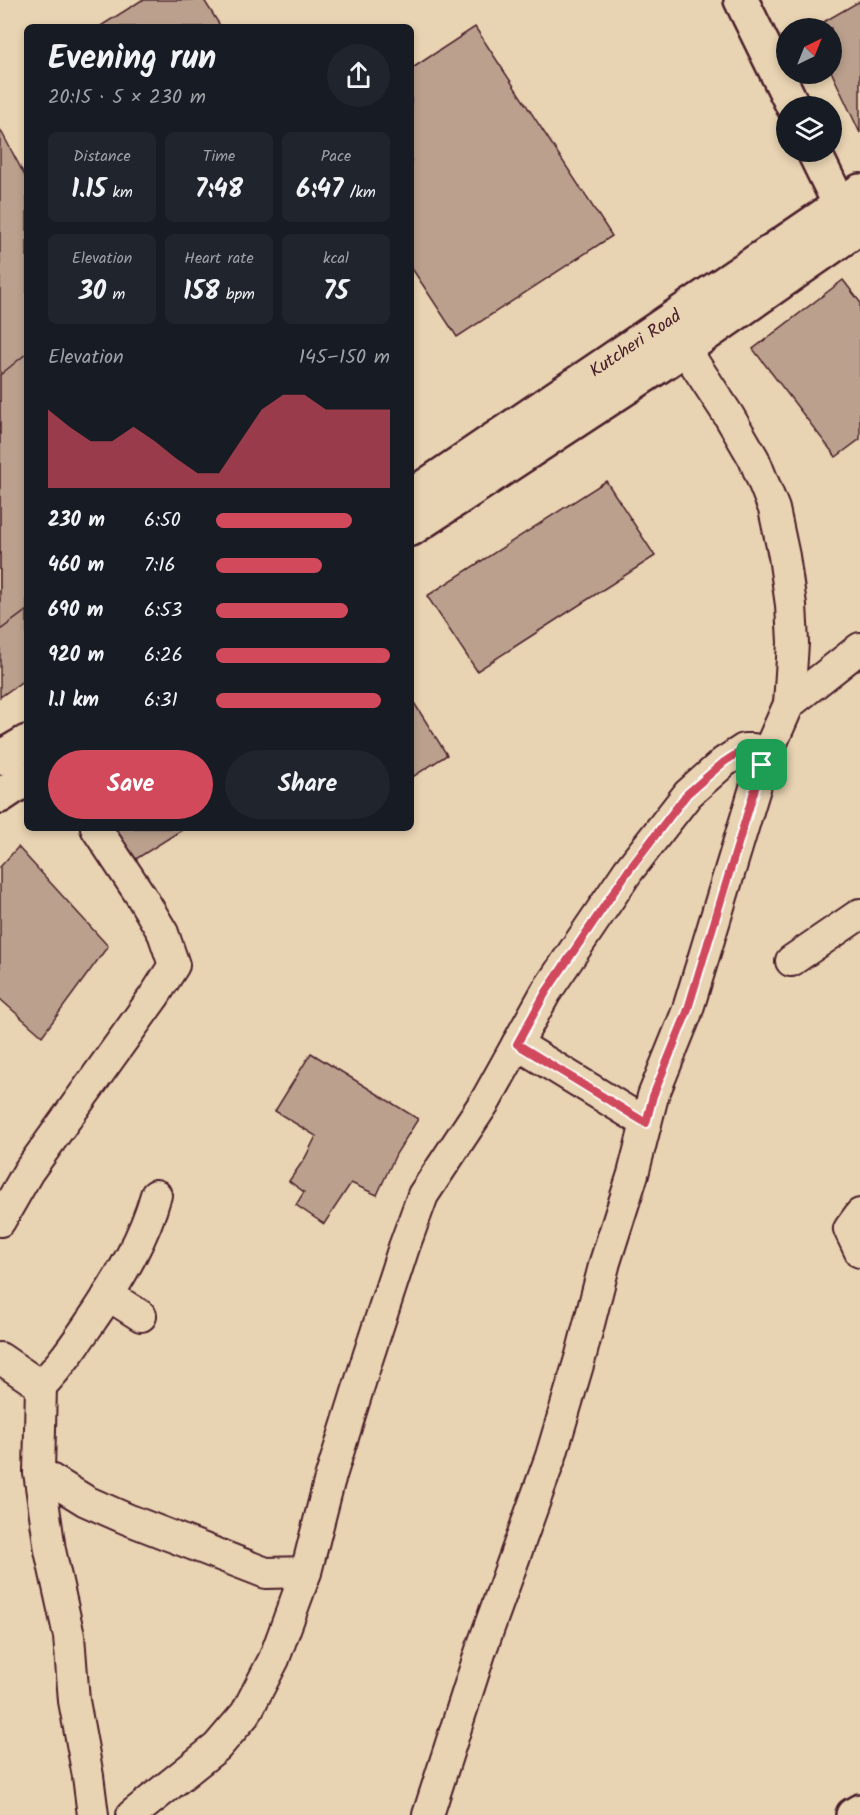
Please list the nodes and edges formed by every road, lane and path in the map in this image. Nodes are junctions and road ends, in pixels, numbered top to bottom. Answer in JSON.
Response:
{"nodes":[{"id":1,"x":741,"y":0,"type":"edge"},
{"id":2,"x":788,"y":96,"type":"edge"},
{"id":3,"x":821,"y":162,"type":"edge"},
{"id":4,"x":856,"y":216,"type":"edge"},
{"id":5,"x":685,"y":349,"type":"junction"},
{"id":6,"x":414,"y":494,"type":"edge"},
{"id":7,"x":414,"y":527,"type":"edge"},
{"id":8,"x":860,"y":648,"type":"edge"},
{"id":9,"x":789,"y":704,"type":"junction"},
{"id":10,"x":24,"y":744,"type":"edge"},
{"id":11,"x":0,"y":758,"type":"edge"},
{"id":12,"x":762,"y":765,"type":"junction"},
{"id":13,"x":24,"y":780,"type":"edge"},
{"id":14,"x":0,"y":796,"type":"edge"},
{"id":15,"x":98,"y":831,"type":"edge"},
{"id":16,"x":860,"y":914,"type":"edge"},
{"id":17,"x":791,"y":961,"type":"dead end"},
{"id":18,"x":517,"y":1044,"type":"junction"},
{"id":19,"x":646,"y":1123,"type":"junction"},
{"id":20,"x":156,"y":1195,"type":"dead end"},
{"id":21,"x":860,"y":1214,"type":"edge"},
{"id":22,"x":0,"y":1221,"type":"edge"},
{"id":23,"x":860,"y":1252,"type":"edge"},
{"id":24,"x":108,"y":1295,"type":"junction"},
{"id":25,"x":141,"y":1316,"type":"dead end"},
{"id":26,"x":0,"y":1358,"type":"edge"},
{"id":27,"x":41,"y":1386,"type":"junction"},
{"id":28,"x":39,"y":1472,"type":"junction"},
{"id":29,"x":306,"y":1572,"type":"junction"},
{"id":30,"x":860,"y":1811,"type":"edge"},
{"id":31,"x":93,"y":1815,"type":"edge"},
{"id":32,"x":132,"y":1815,"type":"edge"},
{"id":33,"x":428,"y":1815,"type":"edge"},
{"id":34,"x":853,"y":1815,"type":"edge"}],
"edges":[{"from":1,"to":2,"type":"main road"},
{"from":3,"to":4,"type":"main road"},
{"from":4,"to":5,"type":"main road"},
{"from":4,"to":6,"type":"main road","name":"Kutcheri Road"},
{"from":5,"to":7,"type":"main road"},
{"from":5,"to":9,"type":"street"},
{"from":8,"to":9,"type":"street"},
{"from":9,"to":12,"type":"street"},
{"from":10,"to":11,"type":"main road"},
{"from":12,"to":18,"type":"street"},
{"from":12,"to":19,"type":"street"},
{"from":13,"to":14,"type":"main road"},
{"from":15,"to":22,"type":"street"},
{"from":16,"to":17,"type":"street"},
{"from":18,"to":19,"type":"street"},
{"from":18,"to":29,"type":"street"},
{"from":19,"to":33,"type":"street"},
{"from":20,"to":24,"type":"street"},
{"from":21,"to":23,"type":"street"},
{"from":24,"to":25,"type":"street"},
{"from":24,"to":27,"type":"street"},
{"from":26,"to":27,"type":"street"},
{"from":27,"to":28,"type":"street"},
{"from":28,"to":29,"type":"street"},
{"from":28,"to":31,"type":"street"},
{"from":29,"to":32,"type":"street"},
{"from":30,"to":34,"type":"main road"}]}
